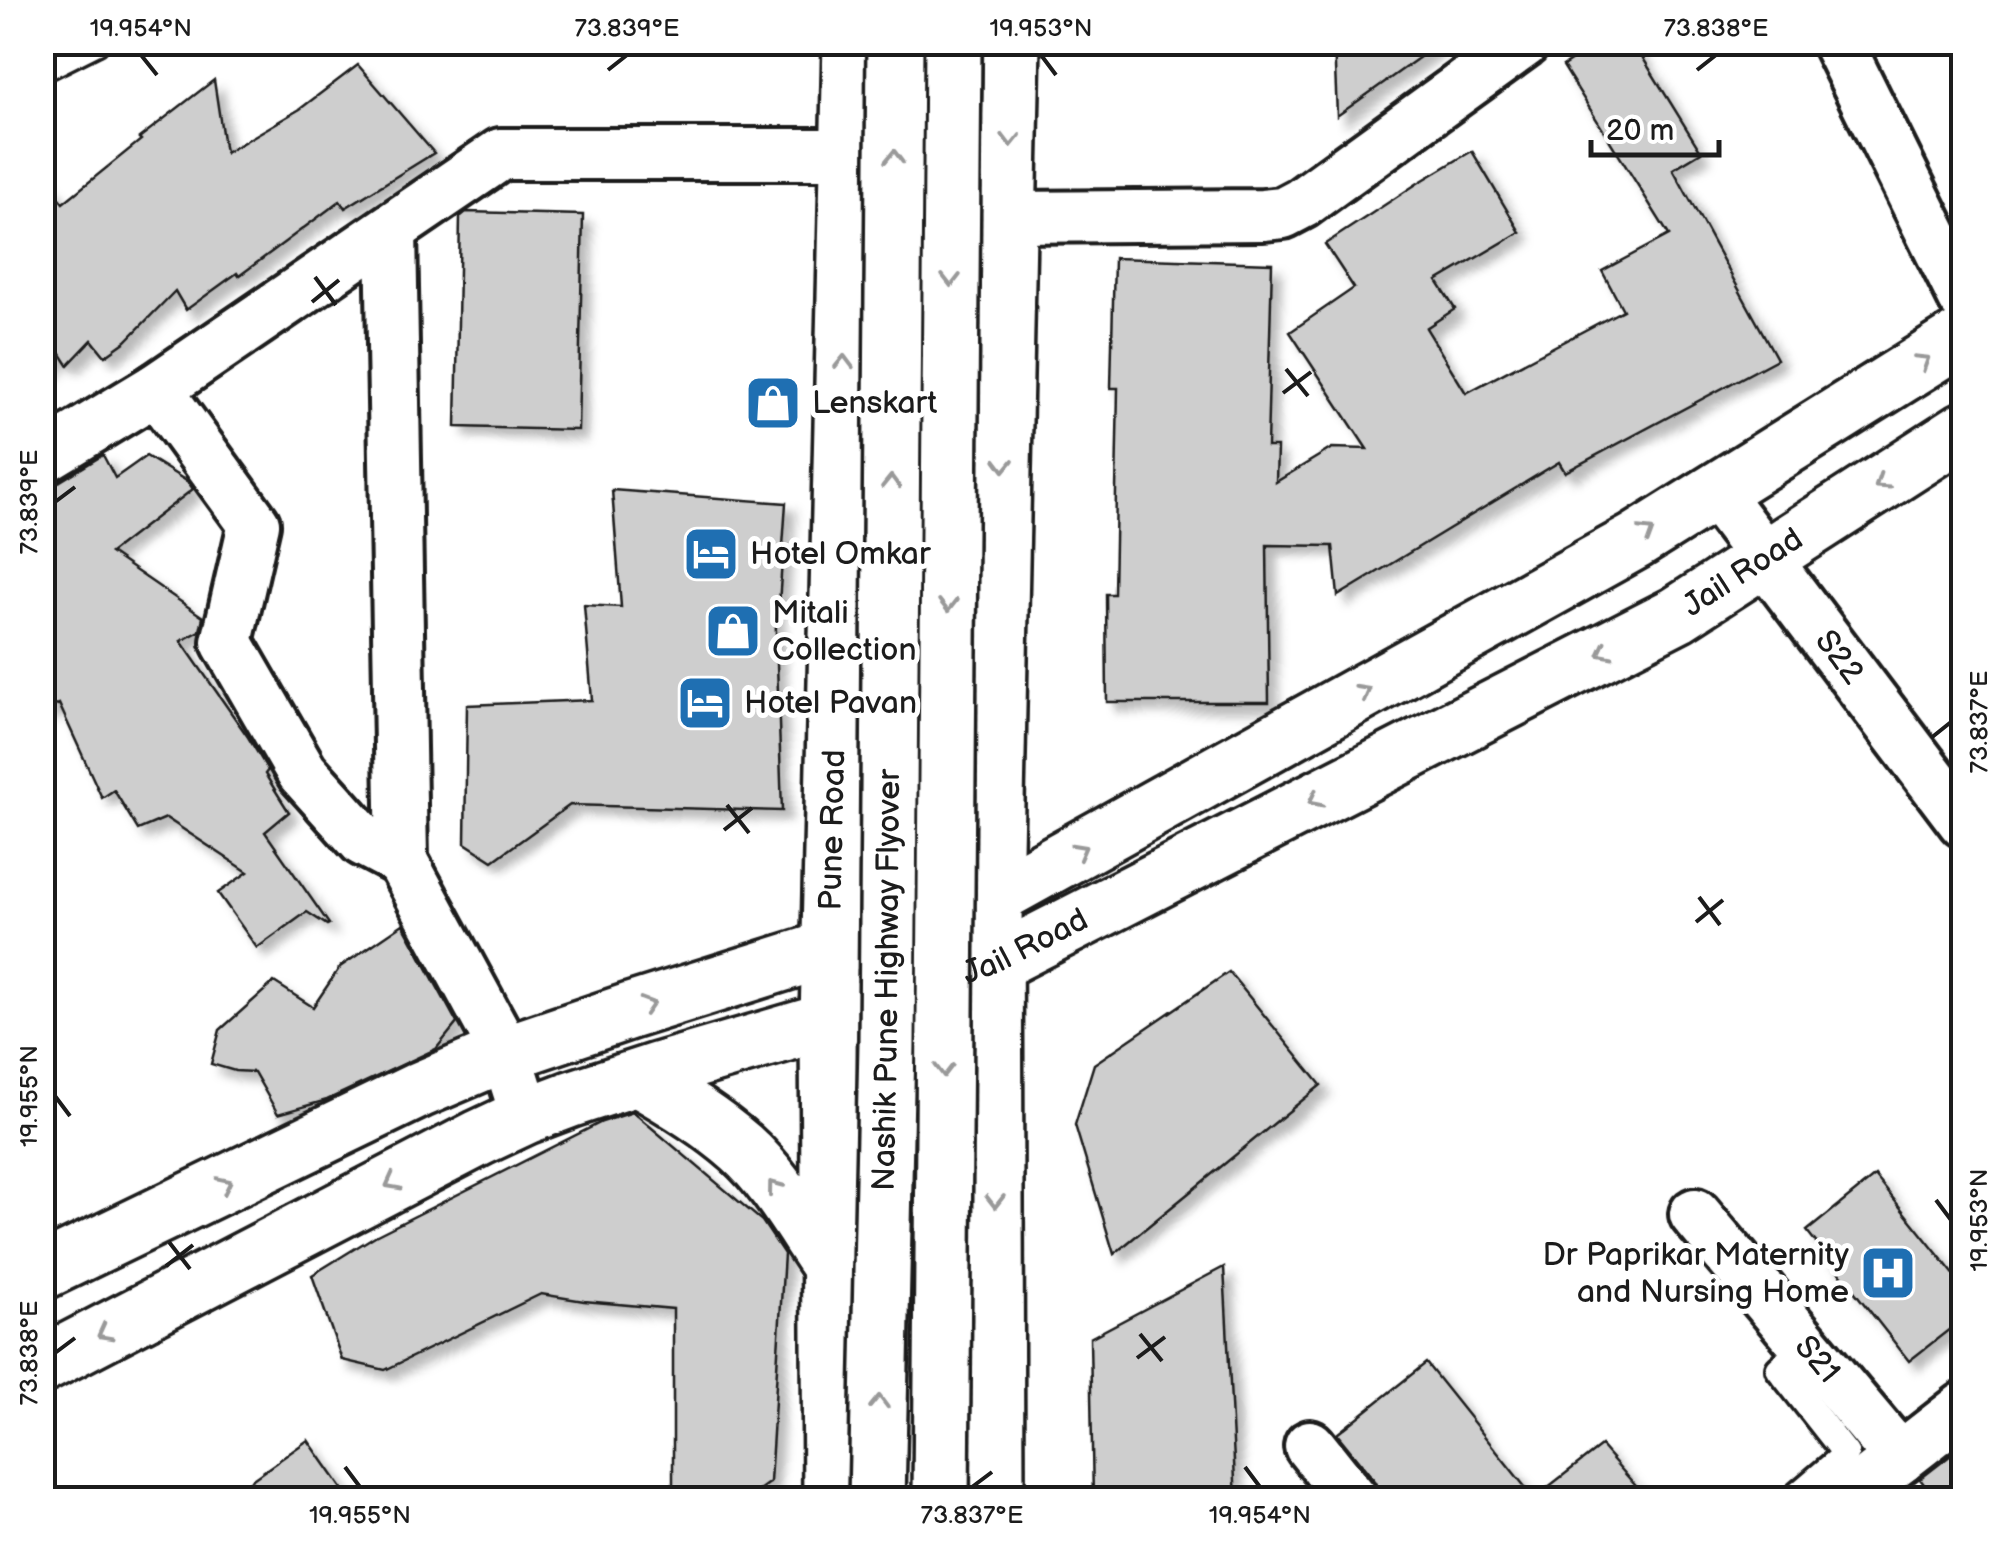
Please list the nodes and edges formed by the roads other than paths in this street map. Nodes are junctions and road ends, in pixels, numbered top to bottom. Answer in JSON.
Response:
{"nodes":[{"id":1,"x":96,"y":42,"type":"edge"},
{"id":2,"x":851,"y":42,"type":"edge"},
{"id":3,"x":895,"y":42,"type":"edge"},
{"id":4,"x":952,"y":42,"type":"edge"},
{"id":5,"x":1012,"y":42,"type":"edge"},
{"id":6,"x":1524,"y":42,"type":"edge"},
{"id":7,"x":1838,"y":42,"type":"edge"},
{"id":8,"x":42,"y":69,"type":"edge"},
{"id":9,"x":849,"y":154,"type":"junction"},
{"id":10,"x":1010,"y":217,"type":"junction"},
{"id":11,"x":391,"y":230,"type":"junction"},
{"id":12,"x":1964,"y":298,"type":"edge"},
{"id":13,"x":1964,"y":336,"type":"edge"},
{"id":14,"x":156,"y":389,"type":"junction"},
{"id":15,"x":1964,"y":430,"type":"edge"},
{"id":16,"x":42,"y":458,"type":"edge"},
{"id":17,"x":1714,"y":491,"type":"junction"},
{"id":18,"x":1764,"y":558,"type":"junction"},
{"id":19,"x":1964,"y":822,"type":"edge"},
{"id":20,"x":402,"y":861,"type":"junction"},
{"id":21,"x":994,"y":897,"type":"junction"},
{"id":22,"x":831,"y":949,"type":"junction"},
{"id":23,"x":994,"y":964,"type":"junction"},
{"id":24,"x":828,"y":1021,"type":"junction"},
{"id":25,"x":530,"y":1044,"type":"junction"},
{"id":26,"x":637,"y":1078,"type":"junction"},
{"id":27,"x":526,"y":1116,"type":"junction"},
{"id":28,"x":1695,"y":1214,"type":"dead end"},
{"id":29,"x":830,"y":1267,"type":"junction"},
{"id":30,"x":42,"y":1272,"type":"edge"},
{"id":31,"x":1806,"y":1346,"type":"junction"},
{"id":32,"x":42,"y":1365,"type":"edge"},
{"id":33,"x":1964,"y":1408,"type":"edge"},
{"id":34,"x":1310,"y":1446,"type":"dead end"},
{"id":35,"x":1900,"y":1458,"type":"junction"},
{"id":36,"x":830,"y":1500,"type":"edge"},
{"id":37,"x":877,"y":1500,"type":"edge"},
{"id":38,"x":941,"y":1500,"type":"edge"},
{"id":39,"x":996,"y":1500,"type":"edge"},
{"id":40,"x":1353,"y":1500,"type":"edge"},
{"id":41,"x":1792,"y":1500,"type":"edge"},
{"id":42,"x":1846,"y":1500,"type":"edge"}],
"edges":[{"from":1,"to":8,"type":"lane"},
{"from":2,"to":9,"type":"main road","name":"Pune Road"},
{"from":37,"to":3,"type":"main road","name":"Nashik Pune Highway Flyover","one_way":true,"bridge":true},
{"from":4,"to":38,"type":"main road","name":"Nashik Pune Highway Flyover","one_way":true,"bridge":true},
{"from":5,"to":10,"type":"main road","one_way":true},
{"from":6,"to":10,"type":"street"},
{"from":7,"to":12,"type":"street"},
{"from":9,"to":11,"type":"street"},
{"from":22,"to":9,"type":"main road","name":"Pune Road","one_way":true},
{"from":10,"to":21,"type":"main road","one_way":true},
{"from":11,"to":14,"type":"street"},
{"from":11,"to":20,"type":"street"},
{"from":17,"to":13,"type":"main road","name":"Jail Road","one_way":true},
{"from":14,"to":16,"type":"street"},
{"from":14,"to":20,"type":"street"},
{"from":15,"to":18,"type":"main road","name":"Jail Road","one_way":true},
{"from":17,"to":18,"type":"street","name":"S22"},
{"from":21,"to":17,"type":"main road","name":"Jail Road","one_way":true},
{"from":18,"to":19,"type":"street","name":"S22"},
{"from":18,"to":23,"type":"main road","name":"Jail Road","one_way":true},
{"from":20,"to":25,"type":"street"},
{"from":21,"to":22,"type":"main road","name":"Jail Road"},
{"from":21,"to":23,"type":"main road"},
{"from":22,"to":24,"type":"main road","name":"Pune Road"},
{"from":25,"to":22,"type":"main road","name":"Jail Road","one_way":true},
{"from":23,"to":24,"type":"main road","name":"Jail Road"},
{"from":23,"to":39,"type":"main road","one_way":true},
{"from":24,"to":26,"type":"main road","name":"Jail Road"},
{"from":24,"to":29,"type":"main road","name":"Pune Road"},
{"from":25,"to":27,"type":"street"},
{"from":30,"to":25,"type":"main road","name":"Jail Road","one_way":true},
{"from":26,"to":27,"type":"main road","name":"Jail Road"},
{"from":29,"to":26,"type":"main road","one_way":true},
{"from":27,"to":32,"type":"main road","name":"Jail Road","one_way":true},
{"from":28,"to":31,"type":"street","name":"S21"},
{"from":29,"to":36,"type":"main road","name":"Pune Road"},
{"from":31,"to":35,"type":"street","name":"S21"},
{"from":31,"to":41,"type":"lane"},
{"from":33,"to":35,"type":"street"},
{"from":34,"to":40,"type":"street"},
{"from":35,"to":42,"type":"street"}]}
